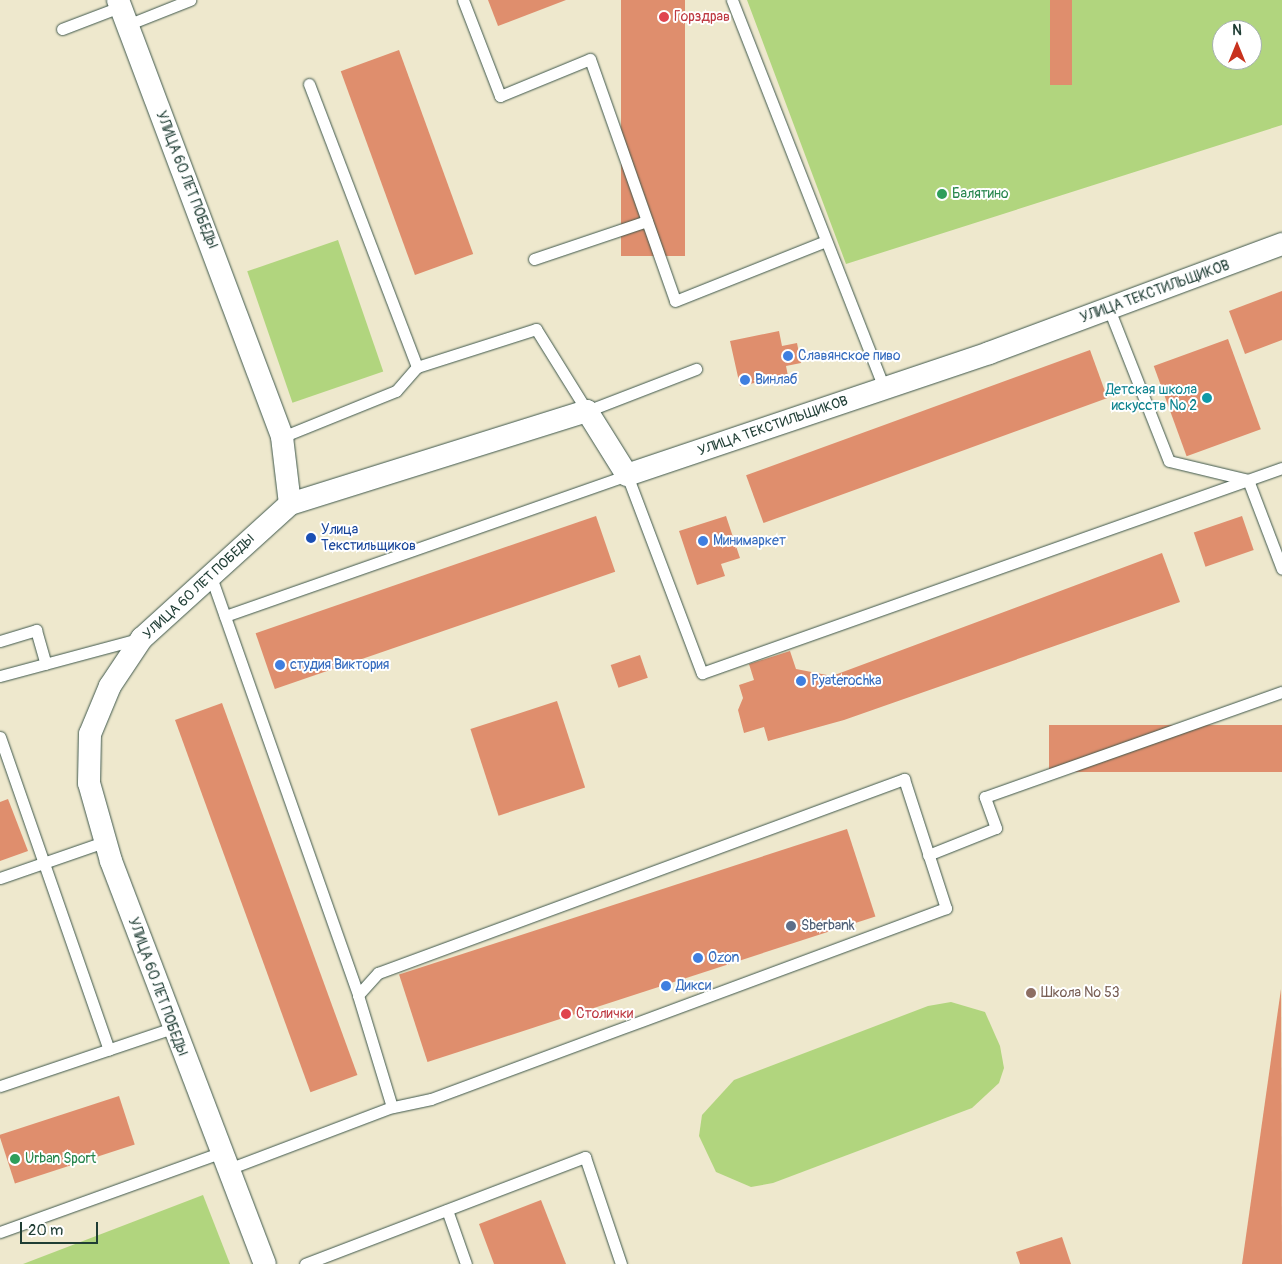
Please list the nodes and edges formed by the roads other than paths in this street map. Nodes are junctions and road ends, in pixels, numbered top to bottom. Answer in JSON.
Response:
{"nodes":[{"id":1,"x":190,"y":0,"type":"edge"},
{"id":2,"x":463,"y":0,"type":"edge"},
{"id":3,"x":732,"y":0,"type":"edge"},
{"id":4,"x":122,"y":10,"type":"edge"},
{"id":5,"x":62,"y":29,"type":"dead end"},
{"id":6,"x":309,"y":84,"type":"dead end"},
{"id":7,"x":647,"y":221,"type":"junction"},
{"id":8,"x":826,"y":241,"type":"junction"},
{"id":9,"x":1282,"y":244,"type":"edge"},
{"id":10,"x":534,"y":260,"type":"dead end"},
{"id":11,"x":1109,"y":309,"type":"junction"},
{"id":12,"x":417,"y":367,"type":"junction"},
{"id":13,"x":696,"y":369,"type":"dead end"},
{"id":14,"x":884,"y":388,"type":"junction"},
{"id":15,"x":587,"y":411,"type":"junction"},
{"id":16,"x":282,"y":437,"type":"junction"},
{"id":17,"x":1282,"y":468,"type":"edge"},
{"id":18,"x":626,"y":475,"type":"junction"},
{"id":19,"x":1248,"y":480,"type":"junction"},
{"id":20,"x":290,"y":504,"type":"junction"},
{"id":21,"x":1282,"y":569,"type":"edge"},
{"id":22,"x":210,"y":574,"type":"junction"},
{"id":23,"x":225,"y":616,"type":"junction"},
{"id":24,"x":142,"y":638,"type":"junction"},
{"id":25,"x":0,"y":641,"type":"edge"},
{"id":26,"x":46,"y":664,"type":"junction"},
{"id":27,"x":0,"y":676,"type":"edge"},
{"id":28,"x":1282,"y":692,"type":"edge"},
{"id":29,"x":0,"y":736,"type":"edge"},
{"id":30,"x":104,"y":842,"type":"junction"},
{"id":31,"x":928,"y":855,"type":"junction"},
{"id":32,"x":43,"y":863,"type":"junction"},
{"id":33,"x":0,"y":878,"type":"edge"},
{"id":34,"x":358,"y":995,"type":"junction"},
{"id":35,"x":172,"y":1028,"type":"junction"},
{"id":36,"x":109,"y":1050,"type":"junction"},
{"id":37,"x":0,"y":1086,"type":"edge"},
{"id":38,"x":392,"y":1107,"type":"junction"},
{"id":39,"x":223,"y":1162,"type":"junction"},
{"id":40,"x":447,"y":1210,"type":"junction"},
{"id":41,"x":0,"y":1232,"type":"edge"},
{"id":42,"x":265,"y":1264,"type":"edge"},
{"id":43,"x":305,"y":1264,"type":"edge"},
{"id":44,"x":466,"y":1264,"type":"edge"},
{"id":45,"x":621,"y":1264,"type":"edge"}],
"edges":[{"from":1,"to":4,"type":"lane"},
{"from":2,"to":7,"type":"lane"},
{"from":3,"to":8,"type":"lane"},
{"from":4,"to":5,"type":"lane"},
{"from":4,"to":16,"type":"street","name":"УЛИЦА 60 ЛЕТ ПОБЕДЫ"},
{"from":6,"to":12,"type":"lane"},
{"from":7,"to":8,"type":"lane"},
{"from":7,"to":10,"type":"lane"},
{"from":8,"to":14,"type":"lane"},
{"from":9,"to":11,"type":"street","name":"УЛИЦА ТЕКСТИЛЬЩИКОВ"},
{"from":11,"to":14,"type":"street","name":"УЛИЦА ТЕКСТИЛЬЩИКОВ"},
{"from":11,"to":19,"type":"lane"},
{"from":12,"to":15,"type":"lane"},
{"from":12,"to":16,"type":"lane"},
{"from":13,"to":15,"type":"lane"},
{"from":14,"to":18,"type":"street","name":"УЛИЦА ТЕКСТИЛЬЩИКОВ"},
{"from":15,"to":18,"type":"street"},
{"from":15,"to":20,"type":"street"},
{"from":16,"to":20,"type":"street","name":"УЛИЦА 60 ЛЕТ ПОБЕДЫ"},
{"from":17,"to":19,"type":"lane"},
{"from":18,"to":19,"type":"lane"},
{"from":18,"to":23,"type":"lane"},
{"from":19,"to":21,"type":"lane"},
{"from":20,"to":22,"type":"street","name":"УЛИЦА 60 ЛЕТ ПОБЕДЫ"},
{"from":22,"to":23,"type":"lane"},
{"from":22,"to":24,"type":"street","name":"УЛИЦА 60 ЛЕТ ПОБЕДЫ"},
{"from":23,"to":34,"type":"lane"},
{"from":24,"to":26,"type":"lane"},
{"from":24,"to":30,"type":"street","name":"УЛИЦА 60 ЛЕТ ПОБЕДЫ"},
{"from":25,"to":26,"type":"lane"},
{"from":26,"to":27,"type":"lane"},
{"from":28,"to":31,"type":"lane"},
{"from":29,"to":32,"type":"lane"},
{"from":30,"to":32,"type":"lane"},
{"from":30,"to":35,"type":"street","name":"УЛИЦА 60 ЛЕТ ПОБЕДЫ"},
{"from":31,"to":34,"type":"lane"},
{"from":31,"to":38,"type":"lane"},
{"from":32,"to":33,"type":"lane"},
{"from":32,"to":36,"type":"lane"},
{"from":34,"to":38,"type":"lane"},
{"from":35,"to":36,"type":"lane"},
{"from":35,"to":39,"type":"street","name":"УЛИЦА 60 ЛЕТ ПОБЕДЫ"},
{"from":36,"to":37,"type":"lane"},
{"from":38,"to":39,"type":"lane"},
{"from":39,"to":41,"type":"lane"},
{"from":39,"to":42,"type":"street","name":"УЛИЦА 60 ЛЕТ ПОБЕДЫ"},
{"from":40,"to":43,"type":"lane"},
{"from":40,"to":44,"type":"lane"},
{"from":40,"to":45,"type":"lane"}]}
